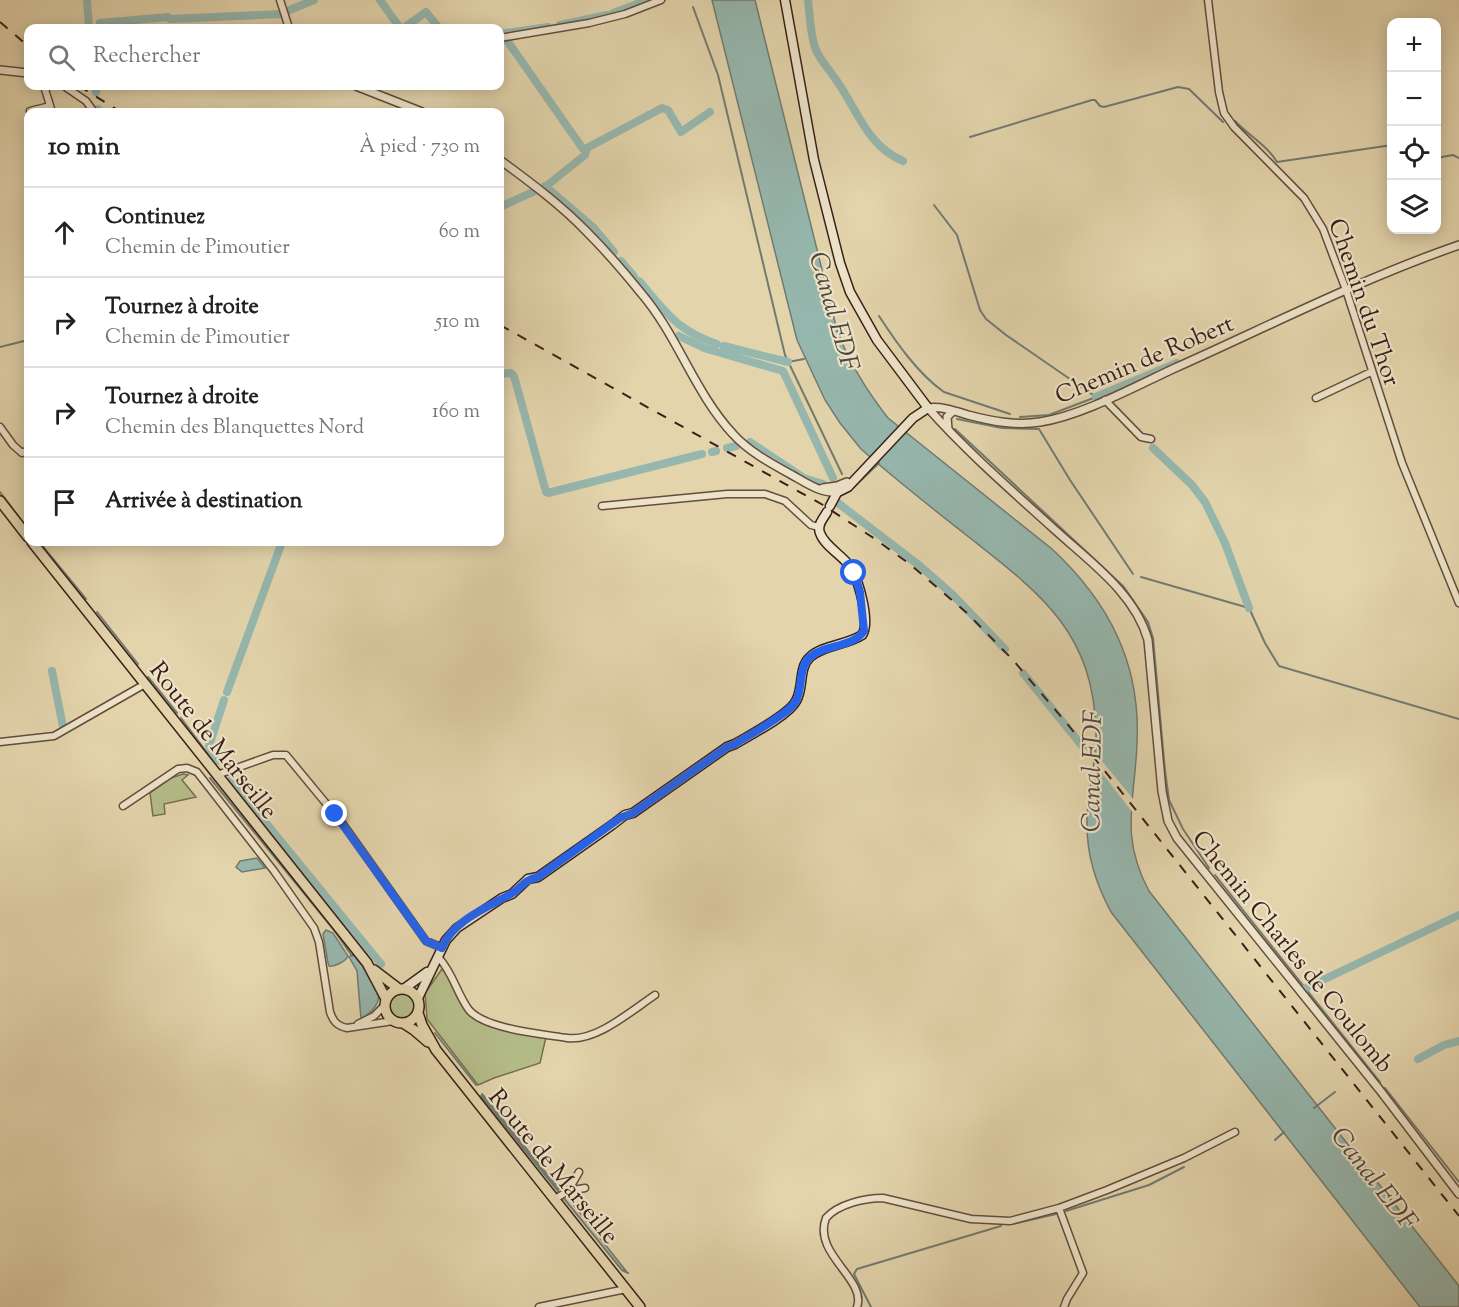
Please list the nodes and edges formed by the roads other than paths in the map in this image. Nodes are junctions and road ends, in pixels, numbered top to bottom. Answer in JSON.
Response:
{"nodes":[{"id":1,"x":280,"y":0,"type":"edge"},
{"id":2,"x":661,"y":0,"type":"edge"},
{"id":3,"x":785,"y":0,"type":"edge"},
{"id":4,"x":1208,"y":0,"type":"edge"},
{"id":5,"x":288,"y":24,"type":"edge"},
{"id":6,"x":504,"y":37,"type":"edge"},
{"id":7,"x":0,"y":70,"type":"edge"},
{"id":8,"x":24,"y":73,"type":"edge"},
{"id":9,"x":45,"y":90,"type":"edge"},
{"id":10,"x":70,"y":90,"type":"edge"},
{"id":11,"x":366,"y":90,"type":"edge"},
{"id":12,"x":51,"y":108,"type":"edge"},
{"id":13,"x":91,"y":108,"type":"edge"},
{"id":14,"x":412,"y":108,"type":"edge"},
{"id":15,"x":504,"y":163,"type":"edge"},
{"id":16,"x":1459,"y":245,"type":"edge"},
{"id":17,"x":1346,"y":290,"type":"junction"},
{"id":18,"x":1371,"y":372,"type":"junction"},
{"id":19,"x":1316,"y":398,"type":"dead end"},
{"id":20,"x":1105,"y":399,"type":"junction"},
{"id":21,"x":928,"y":408,"type":"junction"},
{"id":22,"x":953,"y":411,"type":"junction"},
{"id":23,"x":0,"y":427,"type":"edge"},
{"id":24,"x":949,"y":430,"type":"junction"},
{"id":25,"x":1151,"y":439,"type":"dead end"},
{"id":26,"x":24,"y":452,"type":"edge"},
{"id":27,"x":856,"y":477,"type":"junction"},
{"id":28,"x":836,"y":489,"type":"junction"},
{"id":29,"x":0,"y":501,"type":"edge"},
{"id":30,"x":602,"y":506,"type":"dead end"},
{"id":31,"x":819,"y":526,"type":"junction"},
{"id":32,"x":24,"y":532,"type":"edge"},
{"id":33,"x":35,"y":546,"type":"edge"},
{"id":34,"x":1459,"y":603,"type":"edge"},
{"id":35,"x":145,"y":684,"type":"junction"},
{"id":36,"x":0,"y":742,"type":"edge"},
{"id":37,"x":217,"y":775,"type":"junction"},
{"id":38,"x":123,"y":806,"type":"dead end"},
{"id":39,"x":442,"y":948,"type":"junction"},
{"id":40,"x":438,"y":958,"type":"junction"},
{"id":41,"x":367,"y":963,"type":"junction"},
{"id":42,"x":432,"y":968,"type":"junction"},
{"id":43,"x":402,"y":988,"type":"junction"},
{"id":44,"x":655,"y":995,"type":"dead end"},
{"id":45,"x":418,"y":998,"type":"junction"},
{"id":46,"x":385,"y":1002,"type":"junction"},
{"id":47,"x":418,"y":1013,"type":"junction"},
{"id":48,"x":398,"y":1022,"type":"junction"},
{"id":49,"x":350,"y":1028,"type":"junction"},
{"id":50,"x":436,"y":1050,"type":"junction"},
{"id":51,"x":1235,"y":1132,"type":"dead end"},
{"id":52,"x":579,"y":1172,"type":"dead end"},
{"id":53,"x":585,"y":1188,"type":"dead end"},
{"id":54,"x":568,"y":1191,"type":"junction"},
{"id":55,"x":1459,"y":1194,"type":"edge"},
{"id":56,"x":555,"y":1199,"type":"junction"},
{"id":57,"x":1059,"y":1208,"type":"junction"},
{"id":58,"x":626,"y":1289,"type":"junction"},
{"id":59,"x":539,"y":1307,"type":"edge"},
{"id":60,"x":640,"y":1307,"type":"edge"},
{"id":61,"x":857,"y":1307,"type":"edge"},
{"id":62,"x":1064,"y":1307,"type":"edge"}],
"edges":[{"from":1,"to":5,"type":"street"},
{"from":2,"to":6,"type":"street"},
{"from":3,"to":21,"type":"main road"},
{"from":4,"to":17,"type":"street","name":"Chemin du Thor"},
{"from":7,"to":8,"type":"street"},
{"from":9,"to":12,"type":"street"},
{"from":10,"to":13,"type":"street"},
{"from":11,"to":14,"type":"street"},
{"from":15,"to":28,"type":"street"},
{"from":16,"to":17,"type":"street","name":"Chemin de Robert"},
{"from":17,"to":18,"type":"street","name":"Chemin du Thor"},
{"from":17,"to":20,"type":"street","name":"Chemin de Robert"},
{"from":18,"to":19,"type":"street"},
{"from":18,"to":34,"type":"street","name":"Chemin du Thor"},
{"from":20,"to":22,"type":"street","name":"Chemin de Robert"},
{"from":20,"to":25,"type":"street"},
{"from":21,"to":22,"type":"street","name":"Chemin de Robert"},
{"from":21,"to":24,"type":"street","name":"Chemin Charles de Coulomb"},
{"from":21,"to":27,"type":"main road"},
{"from":22,"to":24,"type":"street"},
{"from":23,"to":26,"type":"street"},
{"from":24,"to":55,"type":"street","name":"Chemin Charles de Coulomb"},
{"from":27,"to":28,"type":"main road"},
{"from":27,"to":28,"type":"main road"},
{"from":28,"to":31,"type":"main road"},
{"from":29,"to":32,"type":"main road"},
{"from":30,"to":31,"type":"street"},
{"from":31,"to":39,"type":"main road"},
{"from":33,"to":35,"type":"main road","name":"Route de Marseille"},
{"from":35,"to":36,"type":"street"},
{"from":35,"to":37,"type":"main road","name":"Route de Marseille"},
{"from":37,"to":39,"type":"street"},
{"from":37,"to":41,"type":"main road","name":"Route de Marseille"},
{"from":38,"to":49,"type":"street"},
{"from":39,"to":40,"type":"main road"},
{"from":40,"to":42,"type":"main road"},
{"from":40,"to":44,"type":"street"},
{"from":41,"to":43,"type":"main road","name":"Route de Marseille"},
{"from":41,"to":46,"type":"main road","name":"Route de Marseille"},
{"from":42,"to":43,"type":"main road"},
{"from":42,"to":45,"type":"main road"},
{"from":43,"to":45,"type":"main road"},
{"from":43,"to":46,"type":"main road"},
{"from":45,"to":47,"type":"main road"},
{"from":46,"to":48,"type":"main road"},
{"from":46,"to":49,"type":"street"},
{"from":47,"to":48,"type":"main road"},
{"from":47,"to":50,"type":"main road","name":"Route de Marseille"},
{"from":48,"to":49,"type":"street"},
{"from":48,"to":50,"type":"main road","name":"Route de Marseille"},
{"from":50,"to":56,"type":"main road","name":"Route de Marseille"},
{"from":51,"to":57,"type":"street"},
{"from":52,"to":54,"type":"street"},
{"from":53,"to":54,"type":"street"},
{"from":54,"to":56,"type":"street"},
{"from":56,"to":58,"type":"main road","name":"Route de Marseille"},
{"from":57,"to":61,"type":"street"},
{"from":57,"to":62,"type":"street"},
{"from":58,"to":59,"type":"street"},
{"from":58,"to":60,"type":"main road","name":"Route de Marseille"}]}
